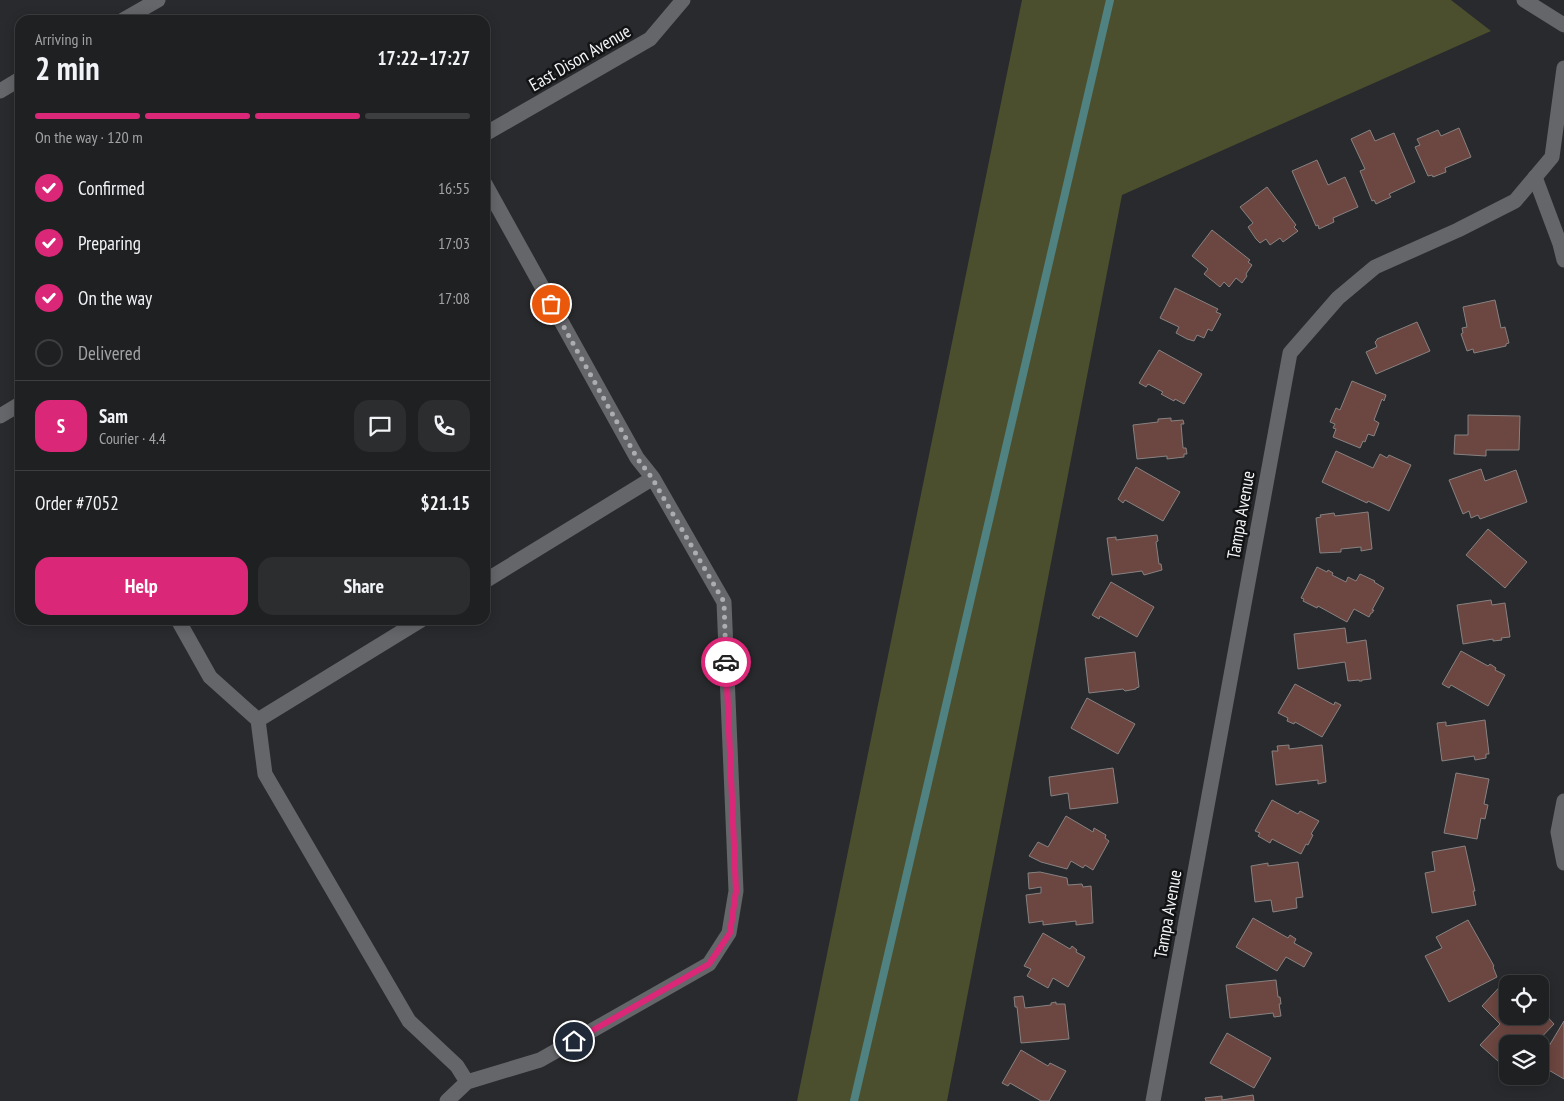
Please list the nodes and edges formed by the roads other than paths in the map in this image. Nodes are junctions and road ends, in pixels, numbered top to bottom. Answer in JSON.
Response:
{"nodes":[{"id":1,"x":158,"y":0,"type":"edge"},
{"id":2,"x":683,"y":0,"type":"edge"},
{"id":3,"x":1524,"y":0,"type":"edge"},
{"id":4,"x":132,"y":15,"type":"edge"},
{"id":5,"x":1564,"y":24,"type":"edge"},
{"id":6,"x":1564,"y":68,"type":"edge"},
{"id":7,"x":15,"y":82,"type":"edge"},
{"id":8,"x":0,"y":91,"type":"edge"},
{"id":9,"x":490,"y":131,"type":"edge"},
{"id":10,"x":1535,"y":177,"type":"junction"},
{"id":11,"x":490,"y":193,"type":"edge"},
{"id":12,"x":1564,"y":260,"type":"edge"},
{"id":13,"x":15,"y":407,"type":"edge"},
{"id":14,"x":0,"y":416,"type":"edge"},
{"id":15,"x":652,"y":478,"type":"junction"},
{"id":16,"x":490,"y":578,"type":"edge"},
{"id":17,"x":181,"y":625,"type":"edge"},
{"id":18,"x":413,"y":625,"type":"edge"},
{"id":19,"x":258,"y":720,"type":"junction"},
{"id":20,"x":1564,"y":801,"type":"edge"},
{"id":21,"x":1564,"y":863,"type":"edge"},
{"id":22,"x":467,"y":1082,"type":"junction"},
{"id":23,"x":447,"y":1101,"type":"edge"},
{"id":24,"x":1153,"y":1101,"type":"edge"}],
"edges":[{"from":1,"to":4,"type":"street"},
{"from":2,"to":9,"type":"street","name":"East Dison Avenue"},
{"from":3,"to":5,"type":"street"},
{"from":6,"to":10,"type":"street","name":"Tampa Avenue"},
{"from":7,"to":8,"type":"street"},
{"from":10,"to":12,"type":"street"},
{"from":10,"to":24,"type":"street","name":"Tampa Avenue"},
{"from":11,"to":15,"type":"street"},
{"from":13,"to":14,"type":"street"},
{"from":15,"to":16,"type":"street"},
{"from":15,"to":22,"type":"street"},
{"from":17,"to":19,"type":"street"},
{"from":18,"to":19,"type":"street"},
{"from":19,"to":22,"type":"street"},
{"from":20,"to":21,"type":"street"},
{"from":22,"to":23,"type":"street"}]}
